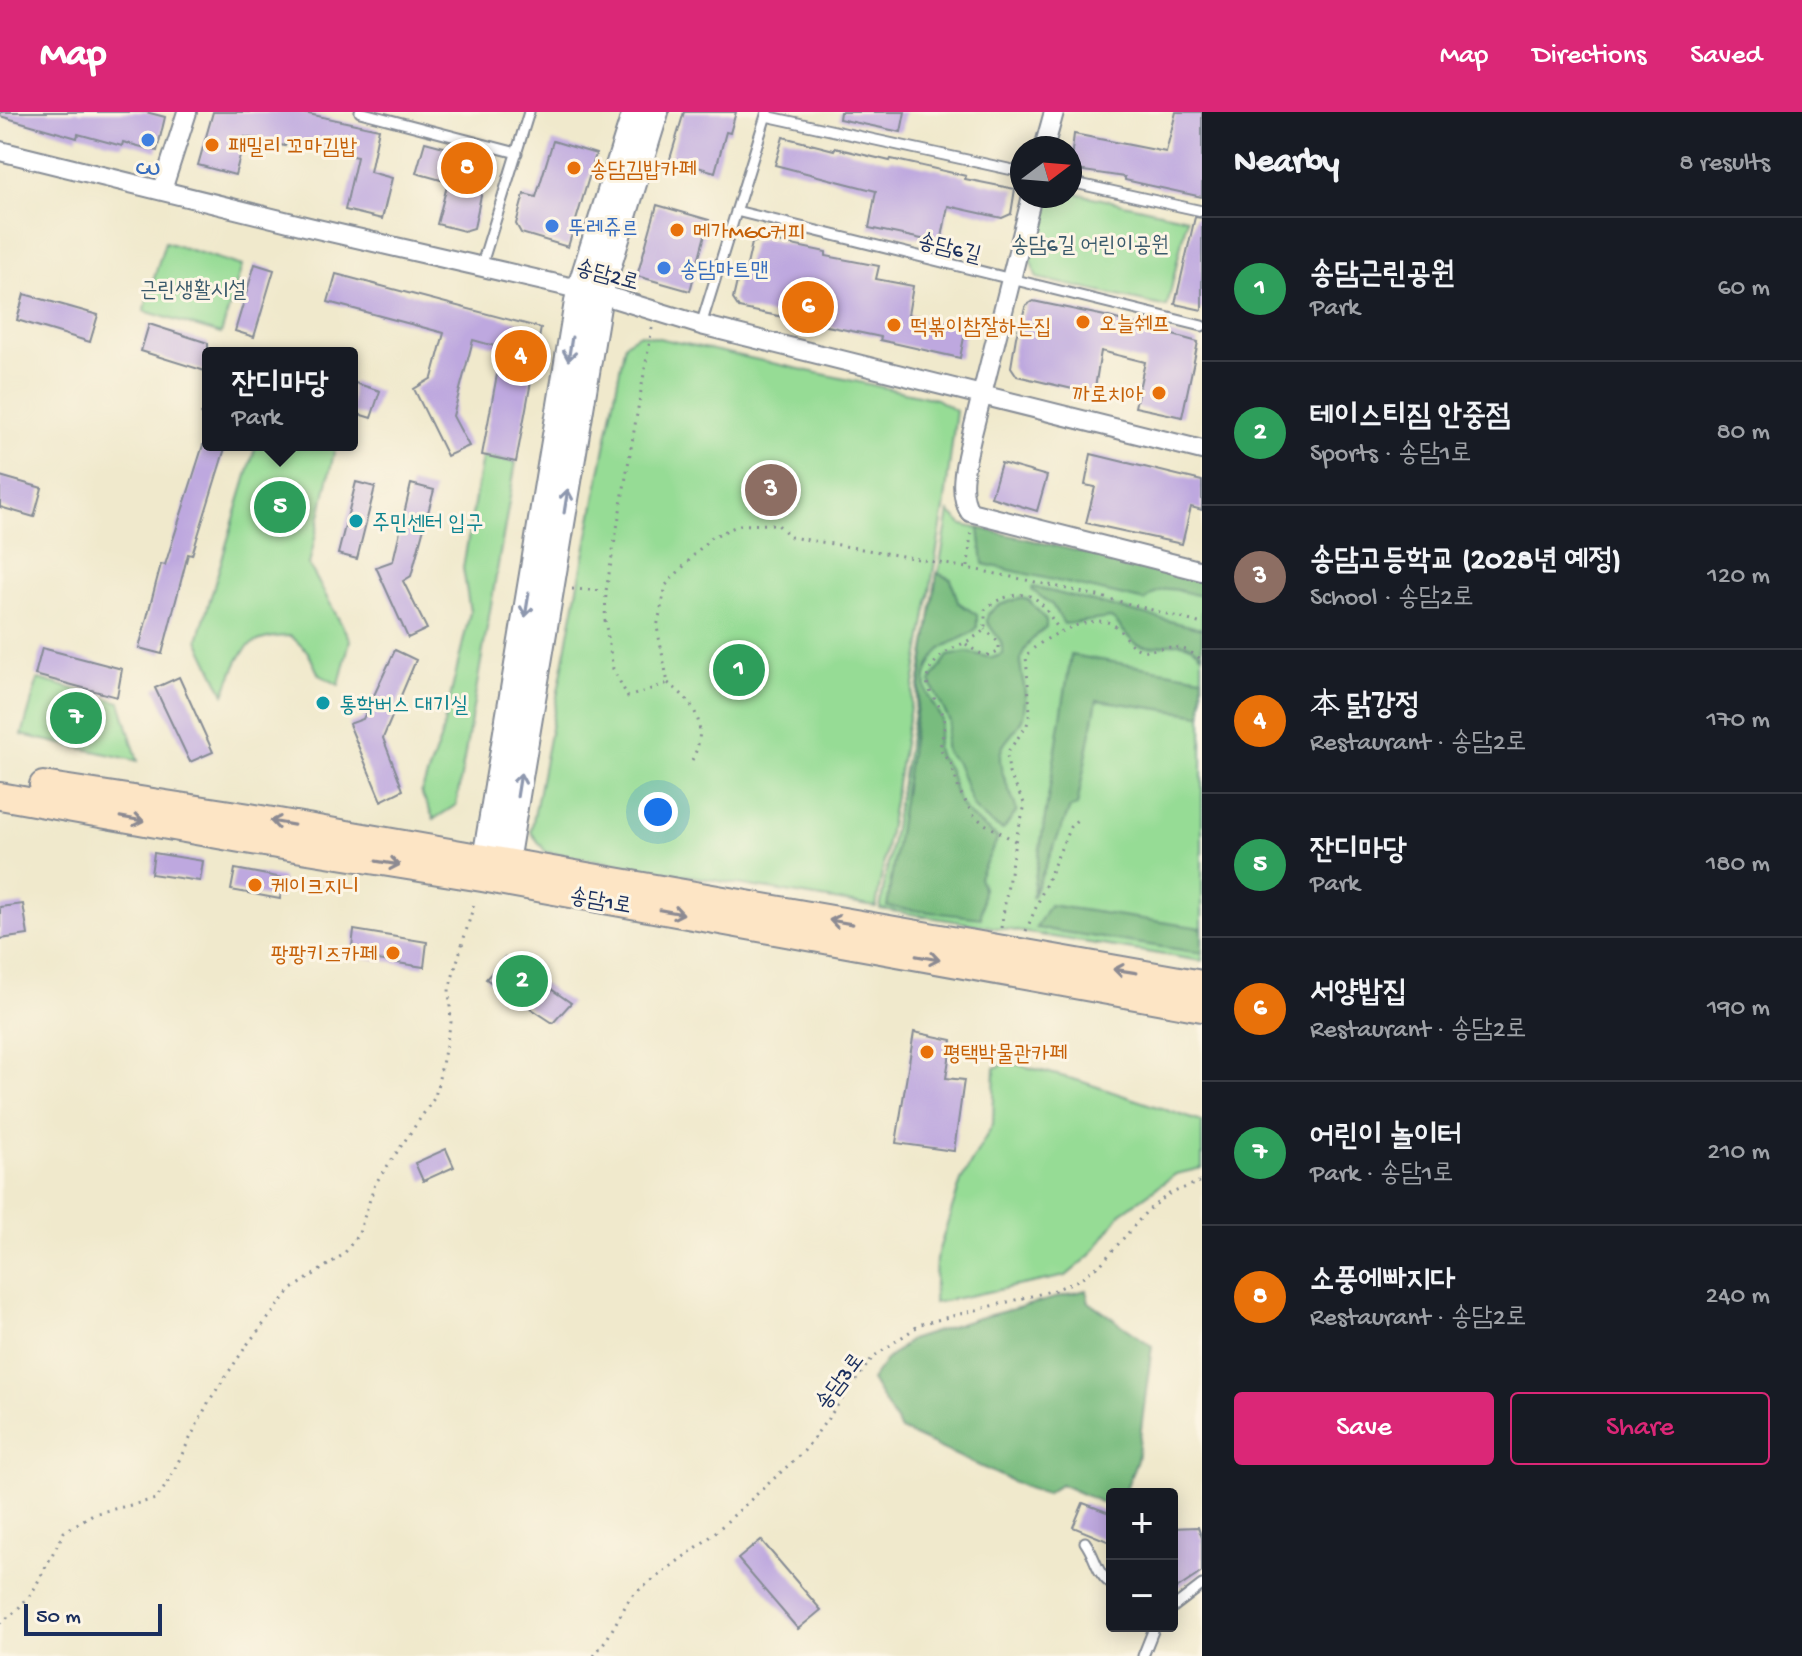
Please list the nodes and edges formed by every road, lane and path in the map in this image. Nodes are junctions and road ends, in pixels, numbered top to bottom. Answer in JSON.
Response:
{"nodes":[{"id":1,"x":187,"y":112,"type":"edge"},
{"id":2,"x":360,"y":112,"type":"edge"},
{"id":3,"x":529,"y":112,"type":"edge"},
{"id":4,"x":635,"y":112,"type":"edge"},
{"id":5,"x":656,"y":112,"type":"edge"},
{"id":6,"x":1054,"y":112,"type":"edge"},
{"id":7,"x":766,"y":114,"type":"edge"},
{"id":8,"x":1047,"y":136,"type":"edge"},
{"id":9,"x":0,"y":151,"type":"edge"},
{"id":10,"x":517,"y":153,"type":"junction"},
{"id":11,"x":1010,"y":169,"type":"edge"},
{"id":12,"x":1082,"y":185,"type":"edge"},
{"id":13,"x":162,"y":190,"type":"junction"},
{"id":14,"x":1029,"y":208,"type":"edge"},
{"id":15,"x":736,"y":211,"type":"junction"},
{"id":16,"x":1202,"y":211,"type":"edge"},
{"id":17,"x":481,"y":267,"type":"junction"},
{"id":18,"x":1010,"y":279,"type":"junction"},
{"id":19,"x":590,"y":292,"type":"junction"},
{"id":20,"x":701,"y":325,"type":"junction"},
{"id":21,"x":1202,"y":326,"type":"edge"},
{"id":22,"x":652,"y":327,"type":"dead end"},
{"id":23,"x":982,"y":393,"type":"junction"},
{"id":24,"x":1202,"y":450,"type":"edge"},
{"id":25,"x":971,"y":523,"type":"dead end"},
{"id":26,"x":968,"y":567,"type":"junction"},
{"id":27,"x":1202,"y":571,"type":"edge"},
{"id":28,"x":564,"y":589,"type":"dead end"},
{"id":29,"x":606,"y":591,"type":"junction"},
{"id":30,"x":1202,"y":624,"type":"edge"},
{"id":31,"x":985,"y":629,"type":"junction"},
{"id":32,"x":1060,"y":631,"type":"junction"},
{"id":33,"x":966,"y":644,"type":"junction"},
{"id":34,"x":1202,"y":660,"type":"edge"},
{"id":35,"x":668,"y":683,"type":"junction"},
{"id":36,"x":692,"y":760,"type":"dead end"},
{"id":37,"x":0,"y":779,"type":"edge"},
{"id":38,"x":0,"y":796,"type":"edge"},
{"id":39,"x":1078,"y":819,"type":"dead end"},
{"id":40,"x":1015,"y":842,"type":"junction"},
{"id":41,"x":495,"y":870,"type":"junction"},
{"id":42,"x":1010,"y":944,"type":"junction"},
{"id":43,"x":1202,"y":984,"type":"edge"},
{"id":44,"x":1202,"y":1008,"type":"edge"},
{"id":45,"x":1202,"y":1181,"type":"edge"},
{"id":46,"x":1085,"y":1542,"type":"dead end"},
{"id":47,"x":1106,"y":1580,"type":"edge"},
{"id":48,"x":1202,"y":1585,"type":"edge"},
{"id":49,"x":1178,"y":1603,"type":"edge"},
{"id":50,"x":0,"y":1623,"type":"edge"},
{"id":51,"x":1153,"y":1632,"type":"edge"},
{"id":52,"x":594,"y":1656,"type":"edge"},
{"id":53,"x":1143,"y":1656,"type":"edge"}],
"edges":[{"from":1,"to":13,"type":"street"},
{"from":2,"to":10,"type":"lane"},
{"from":3,"to":10,"type":"lane"},
{"from":4,"to":19,"type":"street"},
{"from":5,"to":19,"type":"street"},
{"from":6,"to":8,"type":"street"},
{"from":7,"to":11,"type":"lane"},
{"from":7,"to":15,"type":"lane"},
{"from":9,"to":13,"type":"street","name":"송담2로"},
{"from":10,"to":17,"type":"lane"},
{"from":12,"to":16,"type":"lane"},
{"from":13,"to":17,"type":"street","name":"송담2로"},
{"from":14,"to":18,"type":"street"},
{"from":15,"to":18,"type":"lane","name":"송담6길"},
{"from":15,"to":20,"type":"lane"},
{"from":17,"to":19,"type":"street","name":"송담2로"},
{"from":18,"to":21,"type":"lane","name":"송담6길"},
{"from":18,"to":23,"type":"street"},
{"from":19,"to":20,"type":"street","name":"송담2로"},
{"from":19,"to":41,"type":"street"},
{"from":20,"to":23,"type":"street","name":"송담2로"},
{"from":22,"to":29,"type":"path"},
{"from":23,"to":24,"type":"street","name":"송담2로"},
{"from":23,"to":27,"type":"street"},
{"from":25,"to":26,"type":"path"},
{"from":26,"to":30,"type":"path"},
{"from":26,"to":35,"type":"path"},
{"from":28,"to":29,"type":"path"},
{"from":29,"to":35,"type":"path"},
{"from":31,"to":32,"type":"path"},
{"from":31,"to":33,"type":"path"},
{"from":31,"to":33,"type":"path"},
{"from":32,"to":34,"type":"path"},
{"from":32,"to":40,"type":"path"},
{"from":33,"to":40,"type":"path"},
{"from":35,"to":36,"type":"path"},
{"from":41,"to":37,"type":"main road","name":"송담1로","one_way":true},
{"from":38,"to":41,"type":"main road","name":"송담1로","one_way":true},
{"from":39,"to":42,"type":"path"},
{"from":40,"to":42,"type":"path"},
{"from":42,"to":41,"type":"main road","name":"송담1로","one_way":true},
{"from":41,"to":44,"type":"main road","name":"송담1로","one_way":true},
{"from":41,"to":50,"type":"path"},
{"from":43,"to":42,"type":"main road","name":"송담1로","one_way":true},
{"from":45,"to":52,"type":"path","name":"송담3로"},
{"from":46,"to":47,"type":"lane"},
{"from":48,"to":49,"type":"lane"},
{"from":51,"to":53,"type":"lane"}]}
